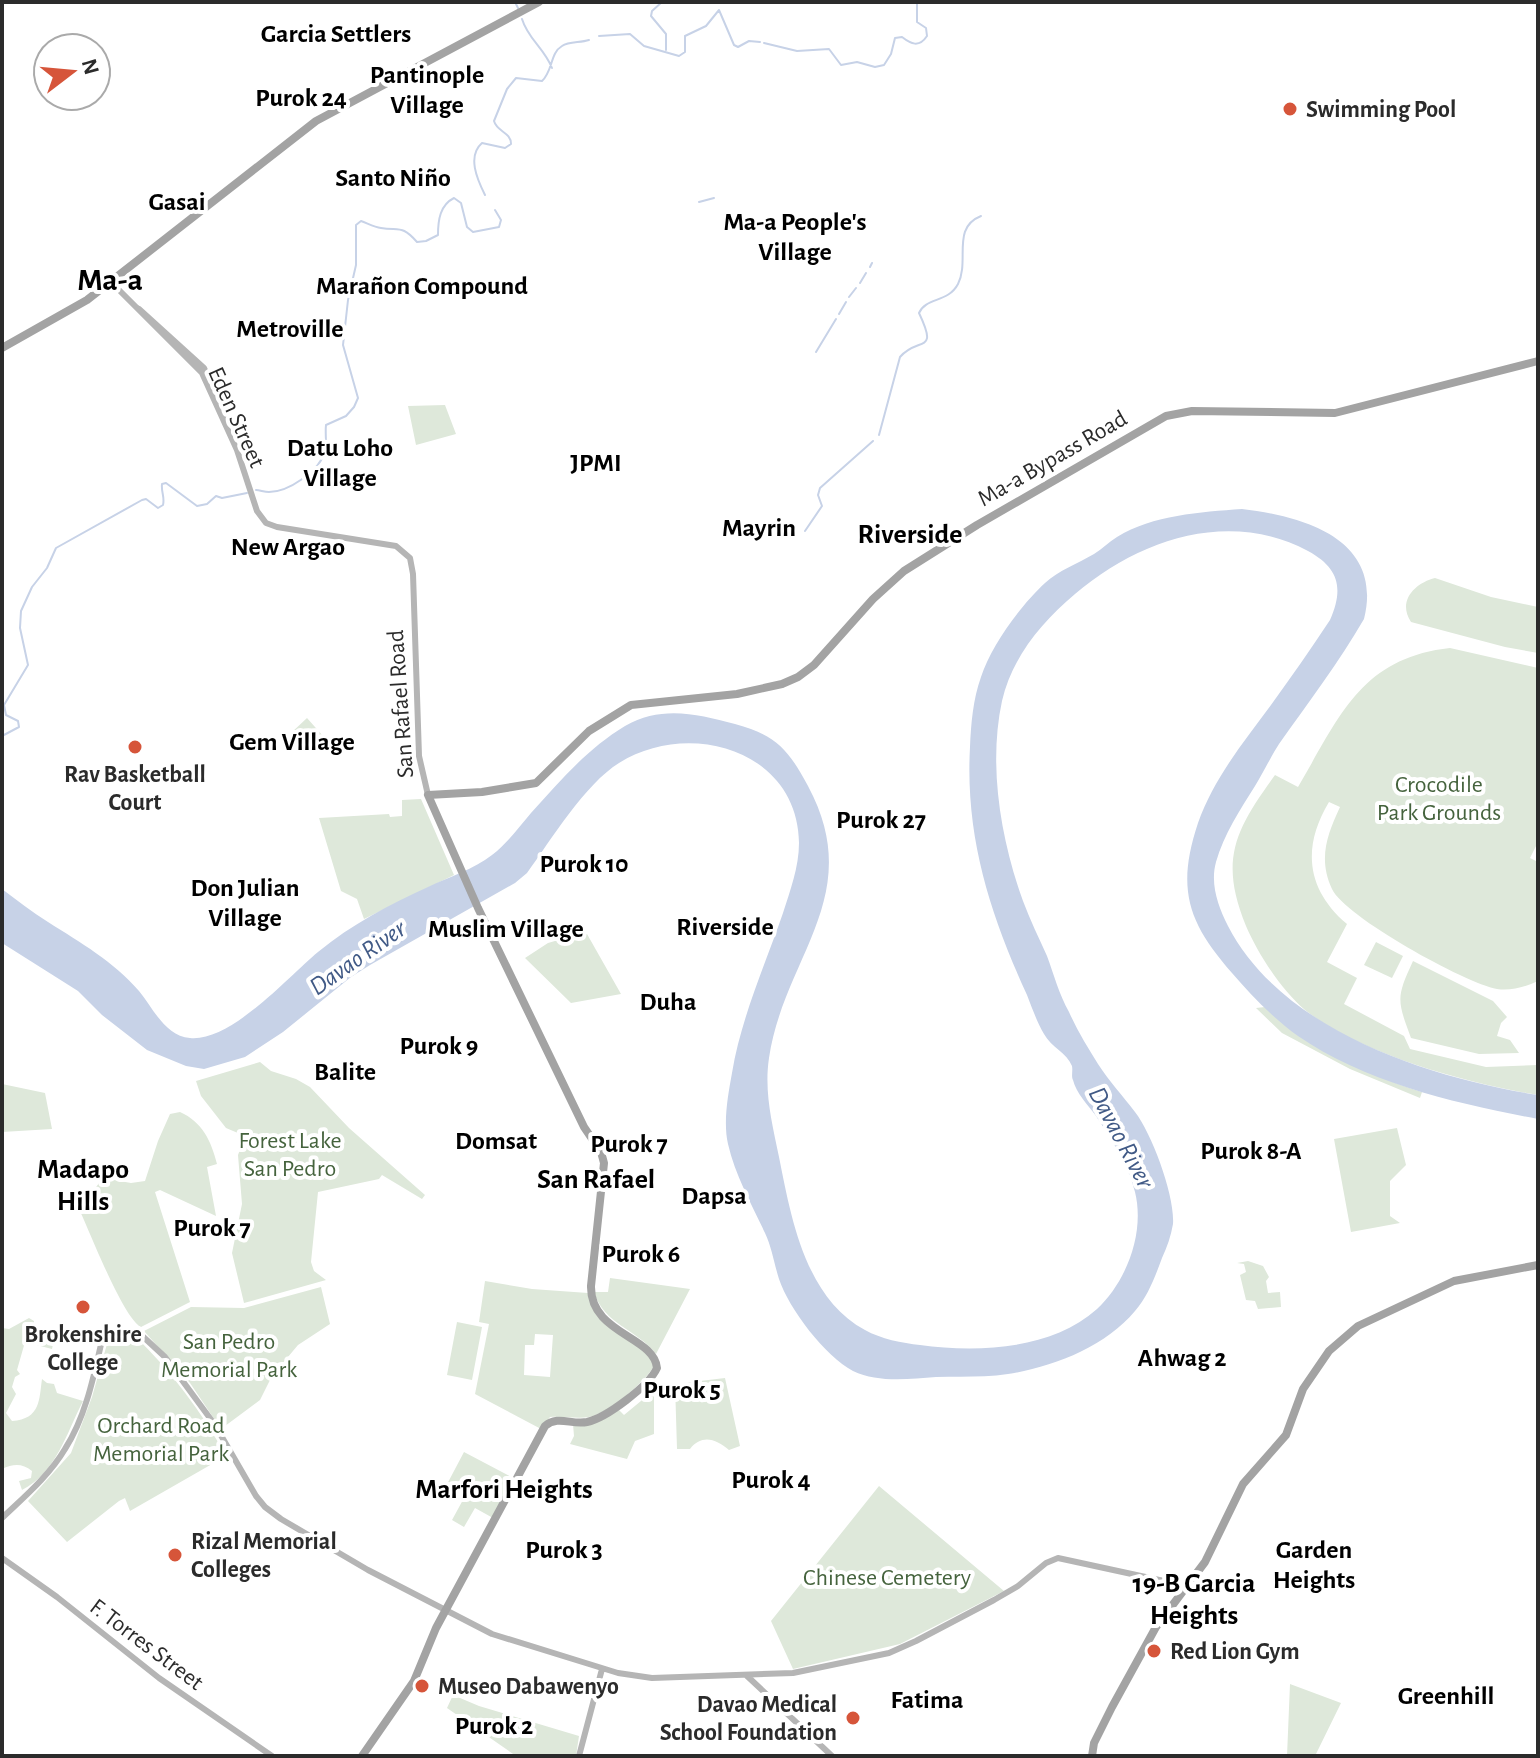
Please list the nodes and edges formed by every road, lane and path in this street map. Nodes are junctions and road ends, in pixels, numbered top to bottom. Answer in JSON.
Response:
{"nodes":[{"id":1,"x":539,"y":2,"type":"edge"},
{"id":2,"x":111,"y":282,"type":"junction"},
{"id":3,"x":136,"y":308,"type":"junction"},
{"id":4,"x":2,"y":348,"type":"edge"},
{"id":5,"x":1538,"y":361,"type":"edge"},
{"id":6,"x":237,"y":450,"type":"junction"},
{"id":7,"x":259,"y":515,"type":"joint"},
{"id":8,"x":428,"y":795,"type":"junction"},
{"id":9,"x":1538,"y":1265,"type":"edge"},
{"id":10,"x":2,"y":1518,"type":"edge"},
{"id":11,"x":2,"y":1558,"type":"edge"},
{"id":12,"x":1187,"y":1586,"type":"junction"},
{"id":13,"x":446,"y":1611,"type":"junction"},
{"id":14,"x":602,"y":1669,"type":"junction"},
{"id":15,"x":746,"y":1675,"type":"junction"},
{"id":16,"x":272,"y":1756,"type":"edge"},
{"id":17,"x":362,"y":1756,"type":"edge"},
{"id":18,"x":579,"y":1756,"type":"edge"},
{"id":19,"x":832,"y":1756,"type":"edge"},
{"id":20,"x":1092,"y":1756,"type":"edge"}],
"edges":[{"from":1,"to":2,"type":"main road"},
{"from":2,"to":3,"type":"main road","name":"Eden Street"},
{"from":2,"to":4,"type":"main road"},
{"from":3,"to":6,"type":"main road","name":"Eden Street"},
{"from":3,"to":6,"type":"main road","name":"Eden Street"},
{"from":5,"to":8,"type":"main road","name":"Ma-a Bypass Road"},
{"from":6,"to":7,"type":"main road","name":"Eden Street"},
{"from":7,"to":8,"type":"main road","name":"San Rafael Road"},
{"from":8,"to":13,"type":"main road","name":"San Rafael Road"},
{"from":9,"to":12,"type":"main road"},
{"from":10,"to":13,"type":"main road"},
{"from":11,"to":16,"type":"main road","name":"F. Torres Street"},
{"from":12,"to":15,"type":"main road"},
{"from":12,"to":20,"type":"main road"},
{"from":13,"to":14,"type":"main road"},
{"from":13,"to":17,"type":"main road"},
{"from":14,"to":15,"type":"main road"},
{"from":14,"to":18,"type":"main road"},
{"from":15,"to":19,"type":"main road"}]}
